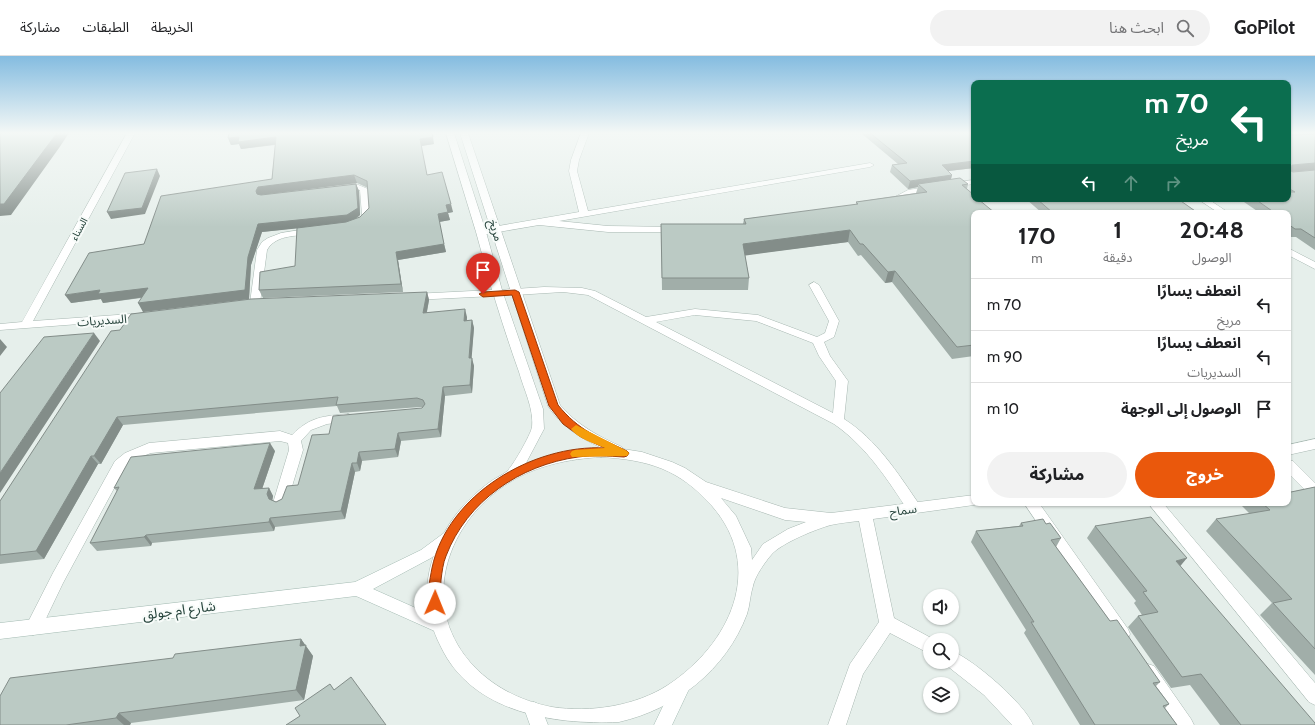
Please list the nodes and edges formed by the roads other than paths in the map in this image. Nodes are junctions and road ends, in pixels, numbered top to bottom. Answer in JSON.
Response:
{"nodes":[{"id":1,"x":114,"y":164,"type":"edge"},
{"id":2,"x":460,"y":164,"type":"edge"},
{"id":3,"x":474,"y":164,"type":"edge"},
{"id":4,"x":574,"y":164,"type":"edge"},
{"id":5,"x":870,"y":165,"type":"dead end"},
{"id":6,"x":971,"y":182,"type":"edge"},
{"id":7,"x":334,"y":188,"type":"edge"},
{"id":8,"x":1207,"y":202,"type":"edge"},
{"id":9,"x":884,"y":204,"type":"edge"},
{"id":10,"x":1220,"y":210,"type":"edge"},
{"id":11,"x":584,"y":214,"type":"junction"},
{"id":12,"x":539,"y":222,"type":"junction"},
{"id":13,"x":352,"y":226,"type":"edge"},
{"id":14,"x":495,"y":229,"type":"junction"},
{"id":15,"x":686,"y":229,"type":"edge"},
{"id":16,"x":320,"y":230,"type":"edge"},
{"id":17,"x":481,"y":232,"type":"junction"},
{"id":18,"x":1291,"y":253,"type":"edge"},
{"id":19,"x":1291,"y":255,"type":"edge"},
{"id":20,"x":1301,"y":258,"type":"junction"},
{"id":21,"x":1315,"y":266,"type":"edge"},
{"id":22,"x":814,"y":285,"type":"dead end"},
{"id":23,"x":515,"y":292,"type":"junction"},
{"id":24,"x":498,"y":294,"type":"junction"},
{"id":25,"x":404,"y":297,"type":"edge"},
{"id":26,"x":255,"y":303,"type":"edge"},
{"id":27,"x":152,"y":315,"type":"edge"},
{"id":28,"x":121,"y":319,"type":"junction"},
{"id":29,"x":644,"y":320,"type":"junction"},
{"id":30,"x":26,"y":325,"type":"junction"},
{"id":31,"x":0,"y":327,"type":"edge"},
{"id":32,"x":112,"y":332,"type":"edge"},
{"id":33,"x":818,"y":341,"type":"junction"},
{"id":34,"x":357,"y":417,"type":"edge"},
{"id":35,"x":838,"y":421,"type":"junction"},
{"id":36,"x":294,"y":440,"type":"junction"},
{"id":37,"x":1315,"y":444,"type":"edge"},
{"id":38,"x":1291,"y":449,"type":"edge"},
{"id":39,"x":624,"y":453,"type":"junction"},
{"id":40,"x":1291,"y":468,"type":"edge"},
{"id":41,"x":514,"y":474,"type":"junction"},
{"id":42,"x":703,"y":487,"type":"junction"},
{"id":43,"x":1315,"y":491,"type":"edge"},
{"id":44,"x":971,"y":500,"type":"edge"},
{"id":45,"x":280,"y":503,"type":"edge"},
{"id":46,"x":1034,"y":506,"type":"edge"},
{"id":47,"x":1157,"y":506,"type":"edge"},
{"id":48,"x":914,"y":508,"type":"junction"},
{"id":49,"x":865,"y":515,"type":"junction"},
{"id":50,"x":831,"y":519,"type":"junction"},
{"id":51,"x":449,"y":537,"type":"junction"},
{"id":52,"x":746,"y":581,"type":"junction"},
{"id":53,"x":358,"y":589,"type":"junction"},
{"id":54,"x":887,"y":623,"type":"junction"},
{"id":55,"x":439,"y":626,"type":"junction"},
{"id":56,"x":33,"y":628,"type":"junction"},
{"id":57,"x":0,"y":631,"type":"edge"},
{"id":58,"x":923,"y":642,"type":"edge"},
{"id":59,"x":959,"y":664,"type":"edge"},
{"id":60,"x":681,"y":687,"type":"junction"},
{"id":61,"x":1315,"y":696,"type":"edge"},
{"id":62,"x":537,"y":718,"type":"edge"},
{"id":63,"x":663,"y":725,"type":"edge"},
{"id":64,"x":837,"y":725,"type":"edge"},
{"id":65,"x":1024,"y":725,"type":"edge"},
{"id":66,"x":1185,"y":725,"type":"edge"}],
"edges":[{"from":1,"to":30,"type":"street","name":"السناء"},
{"from":2,"to":17,"type":"street","name":"مريخ"},
{"from":3,"to":14,"type":"street","name":"مريخ"},
{"from":4,"to":11,"type":"street"},
{"from":5,"to":11,"type":"street"},
{"from":6,"to":9,"type":"street"},
{"from":7,"to":13,"type":"street"},
{"from":8,"to":10,"type":"street"},
{"from":11,"to":12,"type":"street"},
{"from":12,"to":14,"type":"street"},
{"from":12,"to":15,"type":"street"},
{"from":14,"to":17,"type":"street"},
{"from":14,"to":23,"type":"street","name":"مريخ"},
{"from":16,"to":26,"type":"street"},
{"from":17,"to":24,"type":"street","name":"مريخ"},
{"from":18,"to":20,"type":"street"},
{"from":19,"to":20,"type":"street"},
{"from":20,"to":21,"type":"street"},
{"from":22,"to":33,"type":"street"},
{"from":23,"to":24,"type":"street"},
{"from":23,"to":29,"type":"street"},
{"from":23,"to":39,"type":"street","name":"مريخ"},
{"from":24,"to":25,"type":"street"},
{"from":24,"to":41,"type":"street","name":"مريخ"},
{"from":27,"to":28,"type":"street","name":"السديريات"},
{"from":28,"to":30,"type":"street","name":"السديريات"},
{"from":28,"to":32,"type":"street"},
{"from":29,"to":33,"type":"street"},
{"from":29,"to":35,"type":"street"},
{"from":30,"to":31,"type":"street","name":"السديريات"},
{"from":33,"to":35,"type":"street"},
{"from":34,"to":36,"type":"street"},
{"from":35,"to":48,"type":"street"},
{"from":36,"to":45,"type":"street"},
{"from":36,"to":56,"type":"street"},
{"from":37,"to":38,"type":"street"},
{"from":39,"to":41,"type":"street"},
{"from":39,"to":42,"type":"street"},
{"from":40,"to":43,"type":"street"},
{"from":41,"to":51,"type":"street"},
{"from":42,"to":50,"type":"street","name":"سماح"},
{"from":42,"to":52,"type":"street"},
{"from":44,"to":48,"type":"street","name":"سماح"},
{"from":46,"to":66,"type":"street"},
{"from":47,"to":61,"type":"street"},
{"from":48,"to":49,"type":"street","name":"سماح"},
{"from":49,"to":50,"type":"street","name":"سماح"},
{"from":49,"to":54,"type":"street"},
{"from":50,"to":52,"type":"street","name":"سماح"},
{"from":51,"to":53,"type":"street","name":"شارع ام جولق"},
{"from":51,"to":55,"type":"street"},
{"from":52,"to":60,"type":"street"},
{"from":53,"to":55,"type":"street"},
{"from":53,"to":56,"type":"street","name":"شارع ام جولق"},
{"from":54,"to":58,"type":"street"},
{"from":54,"to":64,"type":"street"},
{"from":55,"to":62,"type":"street"},
{"from":56,"to":57,"type":"street","name":"شارع ام جولق"},
{"from":59,"to":65,"type":"street"},
{"from":60,"to":62,"type":"street"},
{"from":60,"to":63,"type":"street"}]}
